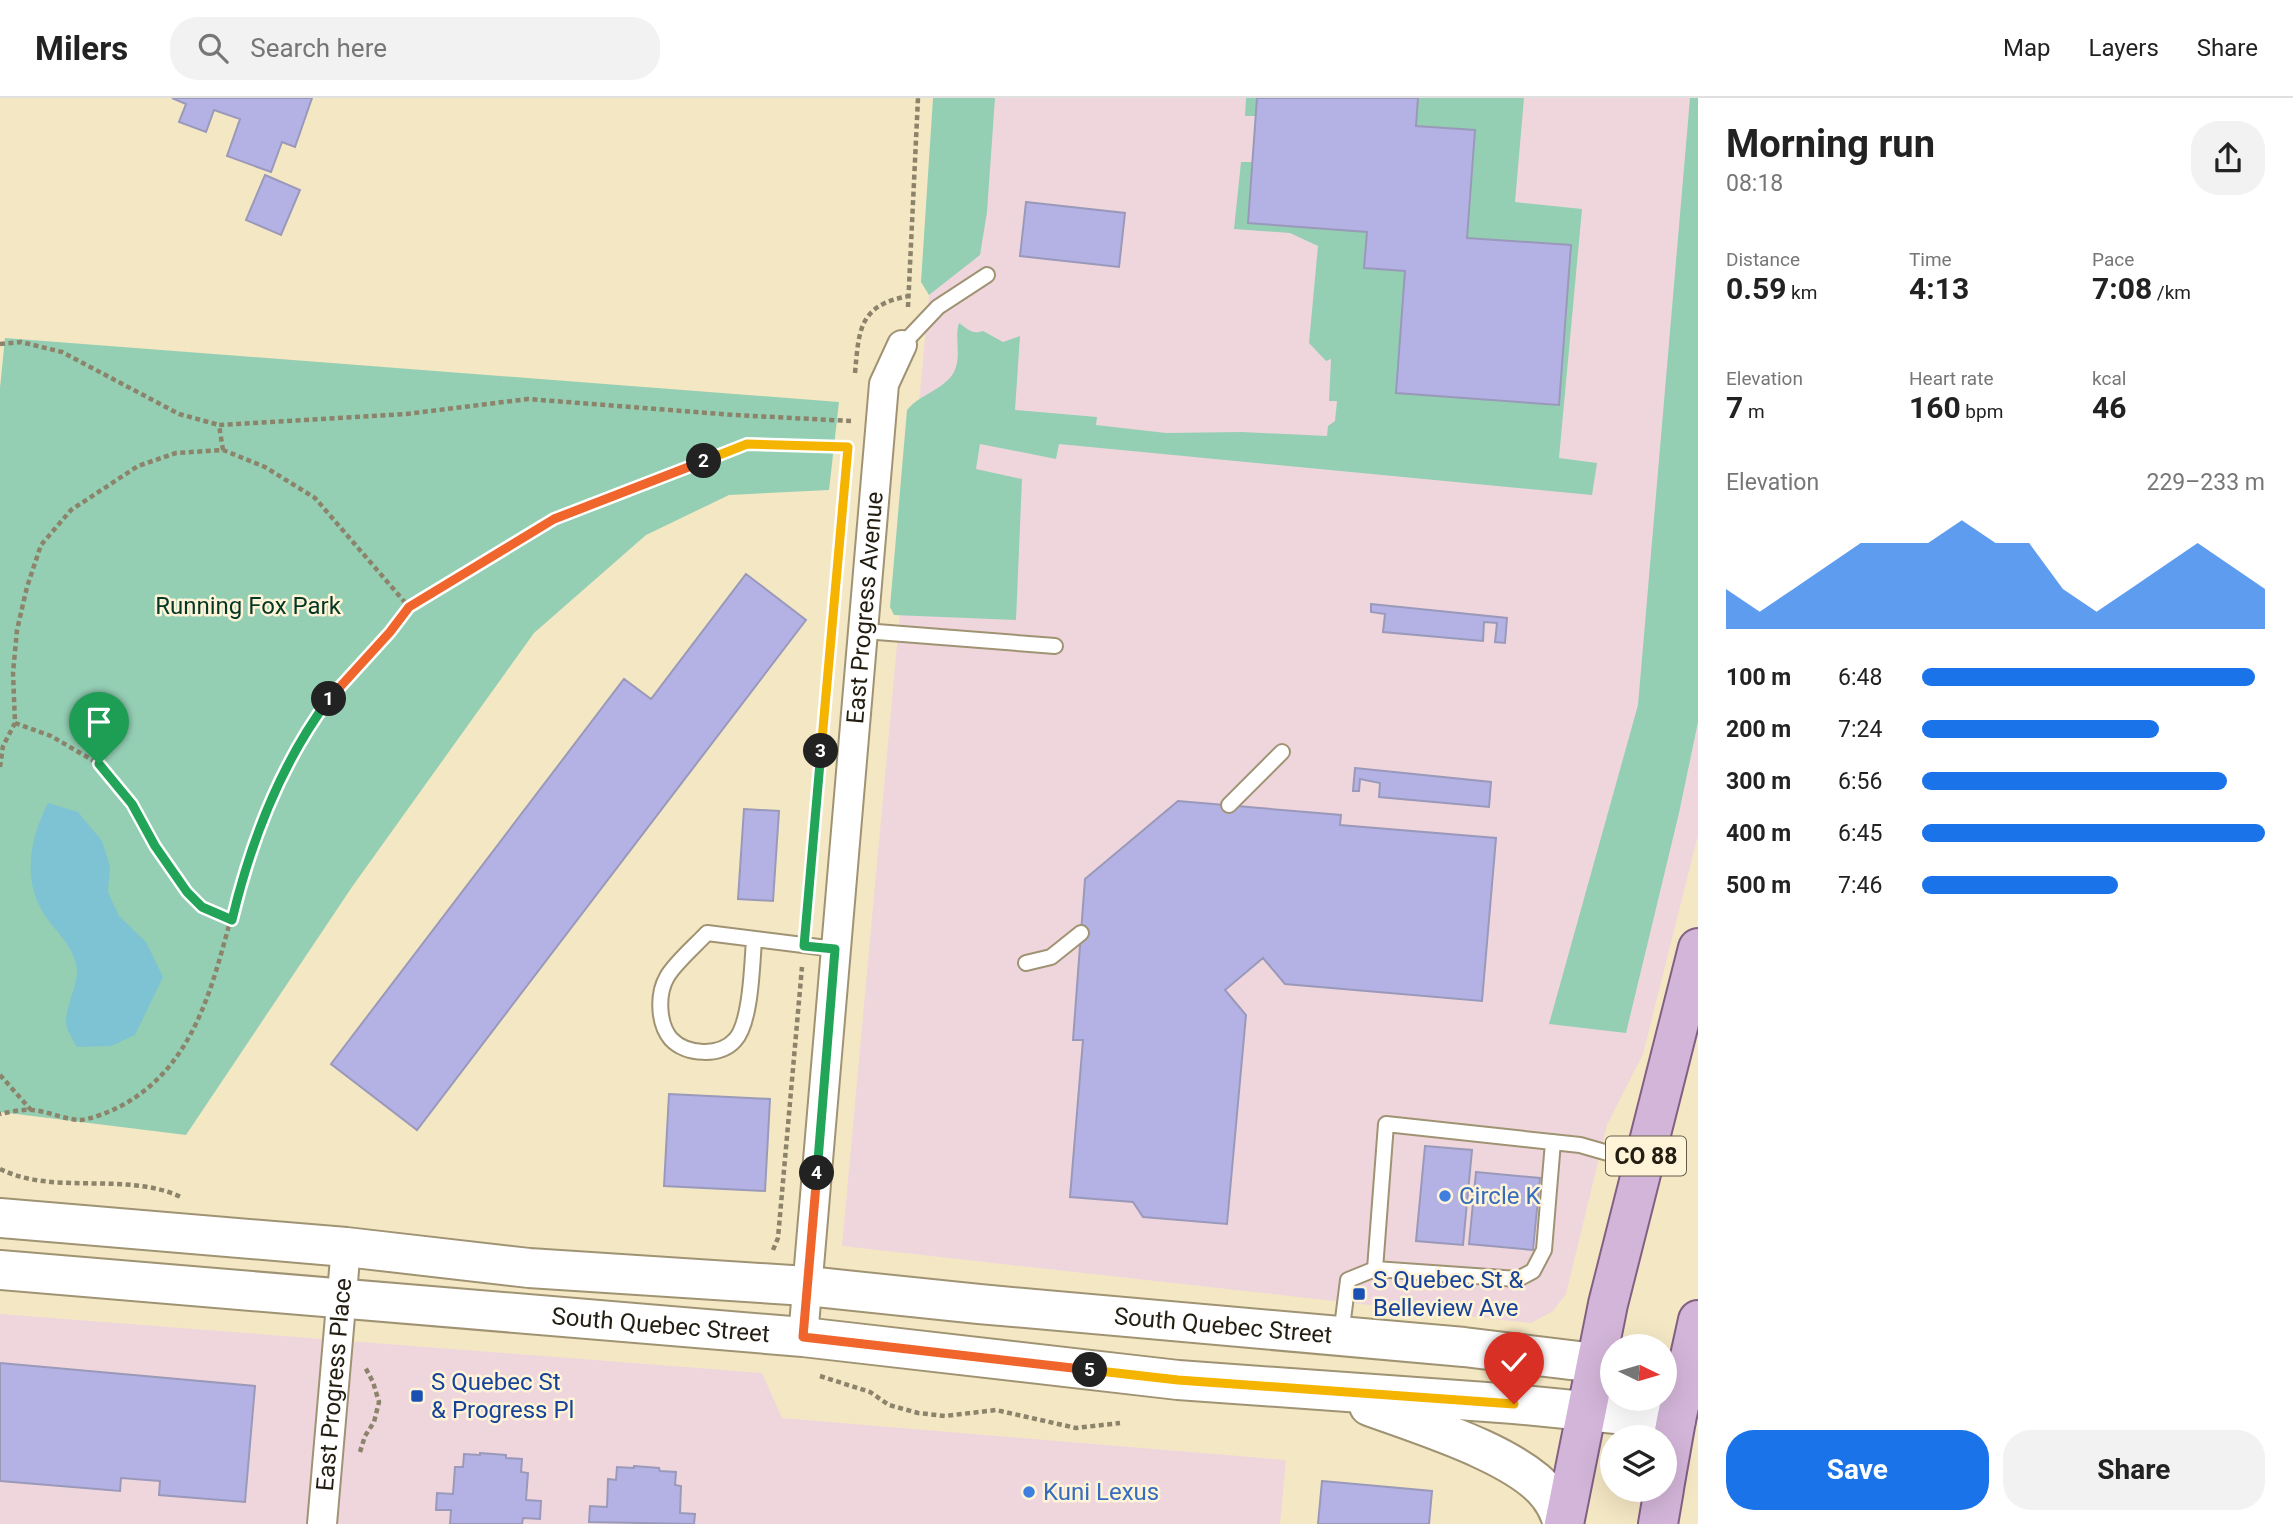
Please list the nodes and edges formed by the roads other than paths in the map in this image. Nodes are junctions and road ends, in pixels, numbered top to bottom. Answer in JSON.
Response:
{"nodes":[{"id":1,"x":987,"y":275,"type":"dead end"},
{"id":2,"x":902,"y":345,"type":"joint"},
{"id":3,"x":864,"y":631,"type":"junction"},
{"id":4,"x":1055,"y":646,"type":"dead end"},
{"id":5,"x":1282,"y":752,"type":"dead end"},
{"id":6,"x":1229,"y":805,"type":"dead end"},
{"id":7,"x":1081,"y":933,"type":"dead end"},
{"id":8,"x":754,"y":940,"type":"junction"},
{"id":9,"x":1698,"y":948,"type":"edge"},
{"id":10,"x":835,"y":949,"type":"junction"},
{"id":11,"x":1026,"y":963,"type":"dead end"},
{"id":12,"x":1553,"y":1142,"type":"junction"},
{"id":13,"x":1644,"y":1163,"type":"junction"},
{"id":14,"x":0,"y":1218,"type":"edge"},
{"id":15,"x":346,"y":1247,"type":"junction"},
{"id":16,"x":1375,"y":1269,"type":"junction"},
{"id":17,"x":0,"y":1270,"type":"edge"},
{"id":18,"x":807,"y":1286,"type":"junction"},
{"id":19,"x":342,"y":1298,"type":"junction"},
{"id":20,"x":1698,"y":1320,"type":"edge"},
{"id":21,"x":1609,"y":1334,"type":"edge"},
{"id":22,"x":1341,"y":1336,"type":"junction"},
{"id":23,"x":803,"y":1337,"type":"junction"},
{"id":24,"x":1600,"y":1364,"type":"edge"},
{"id":25,"x":1600,"y":1372,"type":"edge"},
{"id":26,"x":1683,"y":1372,"type":"edge"},
{"id":27,"x":1324,"y":1389,"type":"junction"},
{"id":28,"x":1586,"y":1410,"type":"junction"},
{"id":29,"x":1687,"y":1422,"type":"edge"},
{"id":30,"x":1677,"y":1451,"type":"edge"},
{"id":31,"x":1662,"y":1502,"type":"edge"},
{"id":32,"x":322,"y":1524,"type":"edge"},
{"id":33,"x":1564,"y":1524,"type":"edge"},
{"id":34,"x":1658,"y":1524,"type":"edge"}],
"edges":[{"from":1,"to":2,"type":"lane"},
{"from":2,"to":3,"type":"street","name":"East Progress Avenue"},
{"from":3,"to":4,"type":"lane"},
{"from":3,"to":10,"type":"street","name":"East Progress Avenue"},
{"from":5,"to":6,"type":"lane"},
{"from":7,"to":11,"type":"lane"},
{"from":8,"to":8,"type":"lane"},
{"from":8,"to":10,"type":"lane"},
{"from":9,"to":13,"type":"main road","number":"CO 88"},
{"from":10,"to":18,"type":"street","name":"East Progress Avenue"},
{"from":12,"to":13,"type":"lane"},
{"from":12,"to":16,"type":"lane"},
{"from":12,"to":16,"type":"lane"},
{"from":13,"to":21,"type":"main road","number":"CO 88"},
{"from":14,"to":15,"type":"main road","name":"South Quebec Street"},
{"from":15,"to":18,"type":"main road","name":"South Quebec Street"},
{"from":15,"to":19,"type":"street","name":"East Progress Place"},
{"from":16,"to":22,"type":"lane"},
{"from":17,"to":19,"type":"main road","name":"South Quebec Street"},
{"from":18,"to":22,"type":"main road","name":"South Quebec Street"},
{"from":18,"to":23,"type":"street","name":"East Progress Avenue"},
{"from":19,"to":23,"type":"main road","name":"South Quebec Street"},
{"from":19,"to":32,"type":"street","name":"East Progress Place"},
{"from":20,"to":26,"type":"main road"},
{"from":22,"to":24,"type":"main road","name":"South Quebec Street"},
{"from":23,"to":27,"type":"main road","name":"South Quebec Street"},
{"from":25,"to":28,"type":"main road","number":"CO 88"},
{"from":26,"to":29,"type":"main road"},
{"from":27,"to":28,"type":"main road","name":"South Quebec Street"},
{"from":27,"to":33,"type":"main road"},
{"from":28,"to":29,"type":"main road","name":"South Quebec Street"},
{"from":28,"to":33,"type":"main road","number":"CO 88"},
{"from":29,"to":30,"type":"main road"},
{"from":31,"to":34,"type":"main road"}]}
